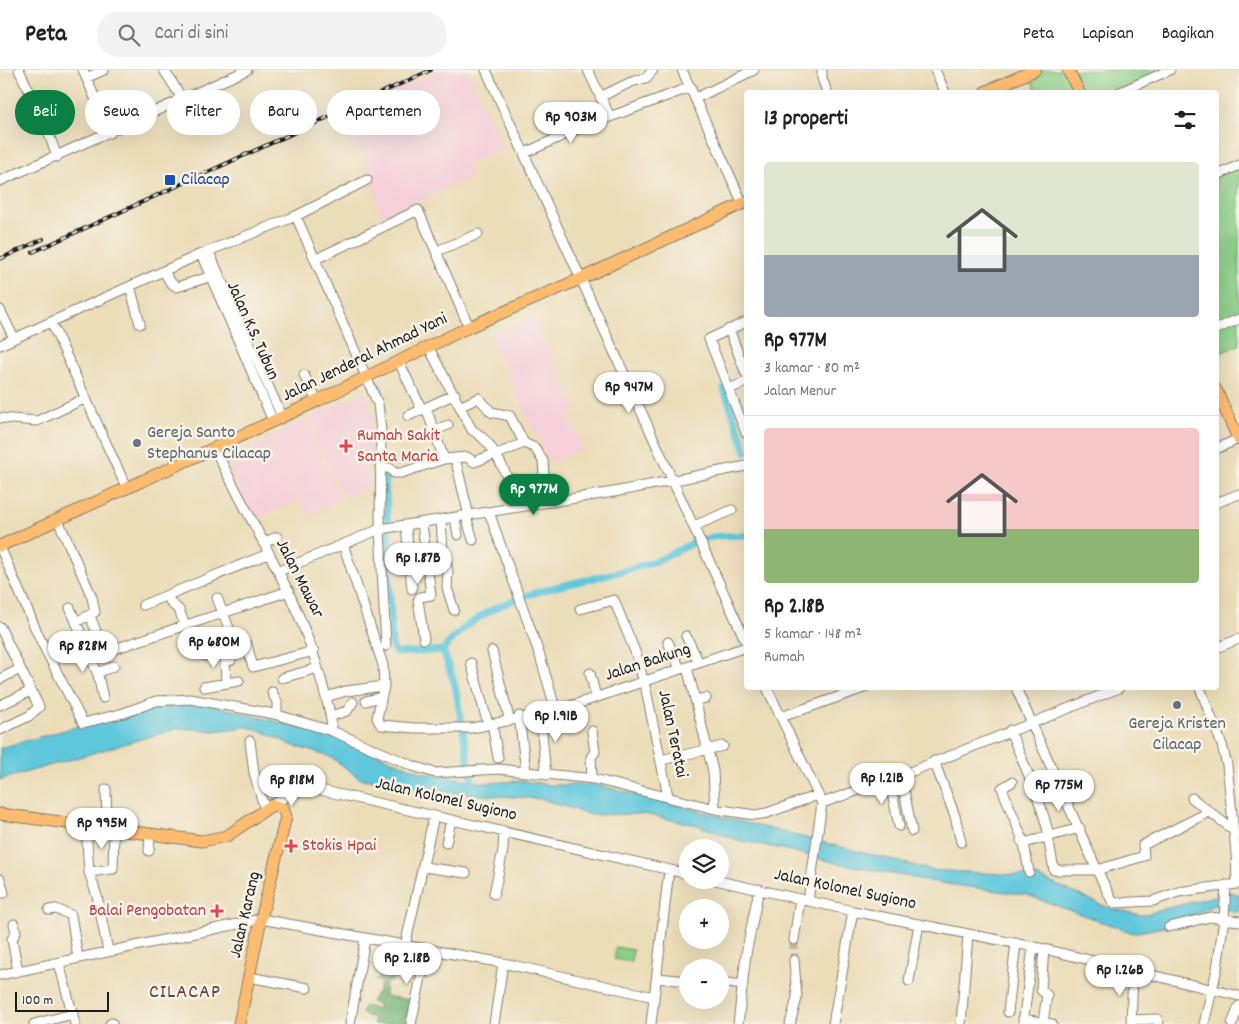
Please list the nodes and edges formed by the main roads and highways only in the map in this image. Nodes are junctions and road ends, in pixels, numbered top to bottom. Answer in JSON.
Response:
{"nodes":[{"id":1,"x":1035,"y":70,"type":"edge"},
{"id":2,"x":1068,"y":70,"type":"edge"},
{"id":3,"x":990,"y":90,"type":"edge"},
{"id":4,"x":1077,"y":90,"type":"edge"},
{"id":5,"x":744,"y":203,"type":"edge"},
{"id":6,"x":1219,"y":394,"type":"edge"},
{"id":7,"x":1234,"y":416,"type":"edge"},
{"id":8,"x":1239,"y":439,"type":"edge"},
{"id":9,"x":0,"y":546,"type":"edge"},
{"id":10,"x":0,"y":814,"type":"edge"},
{"id":11,"x":239,"y":1024,"type":"edge"}],
"edges":[{"from":1,"to":3,"type":"main road"},
{"from":2,"to":4,"type":"main road"},
{"from":5,"to":9,"type":"main road","name":"Jalan Jenderal Ahmad Yani"},
{"from":6,"to":7,"type":"main road"},
{"from":7,"to":8,"type":"main road"},
{"from":10,"to":11,"type":"main road","name":"Jalan Karang"}]}
